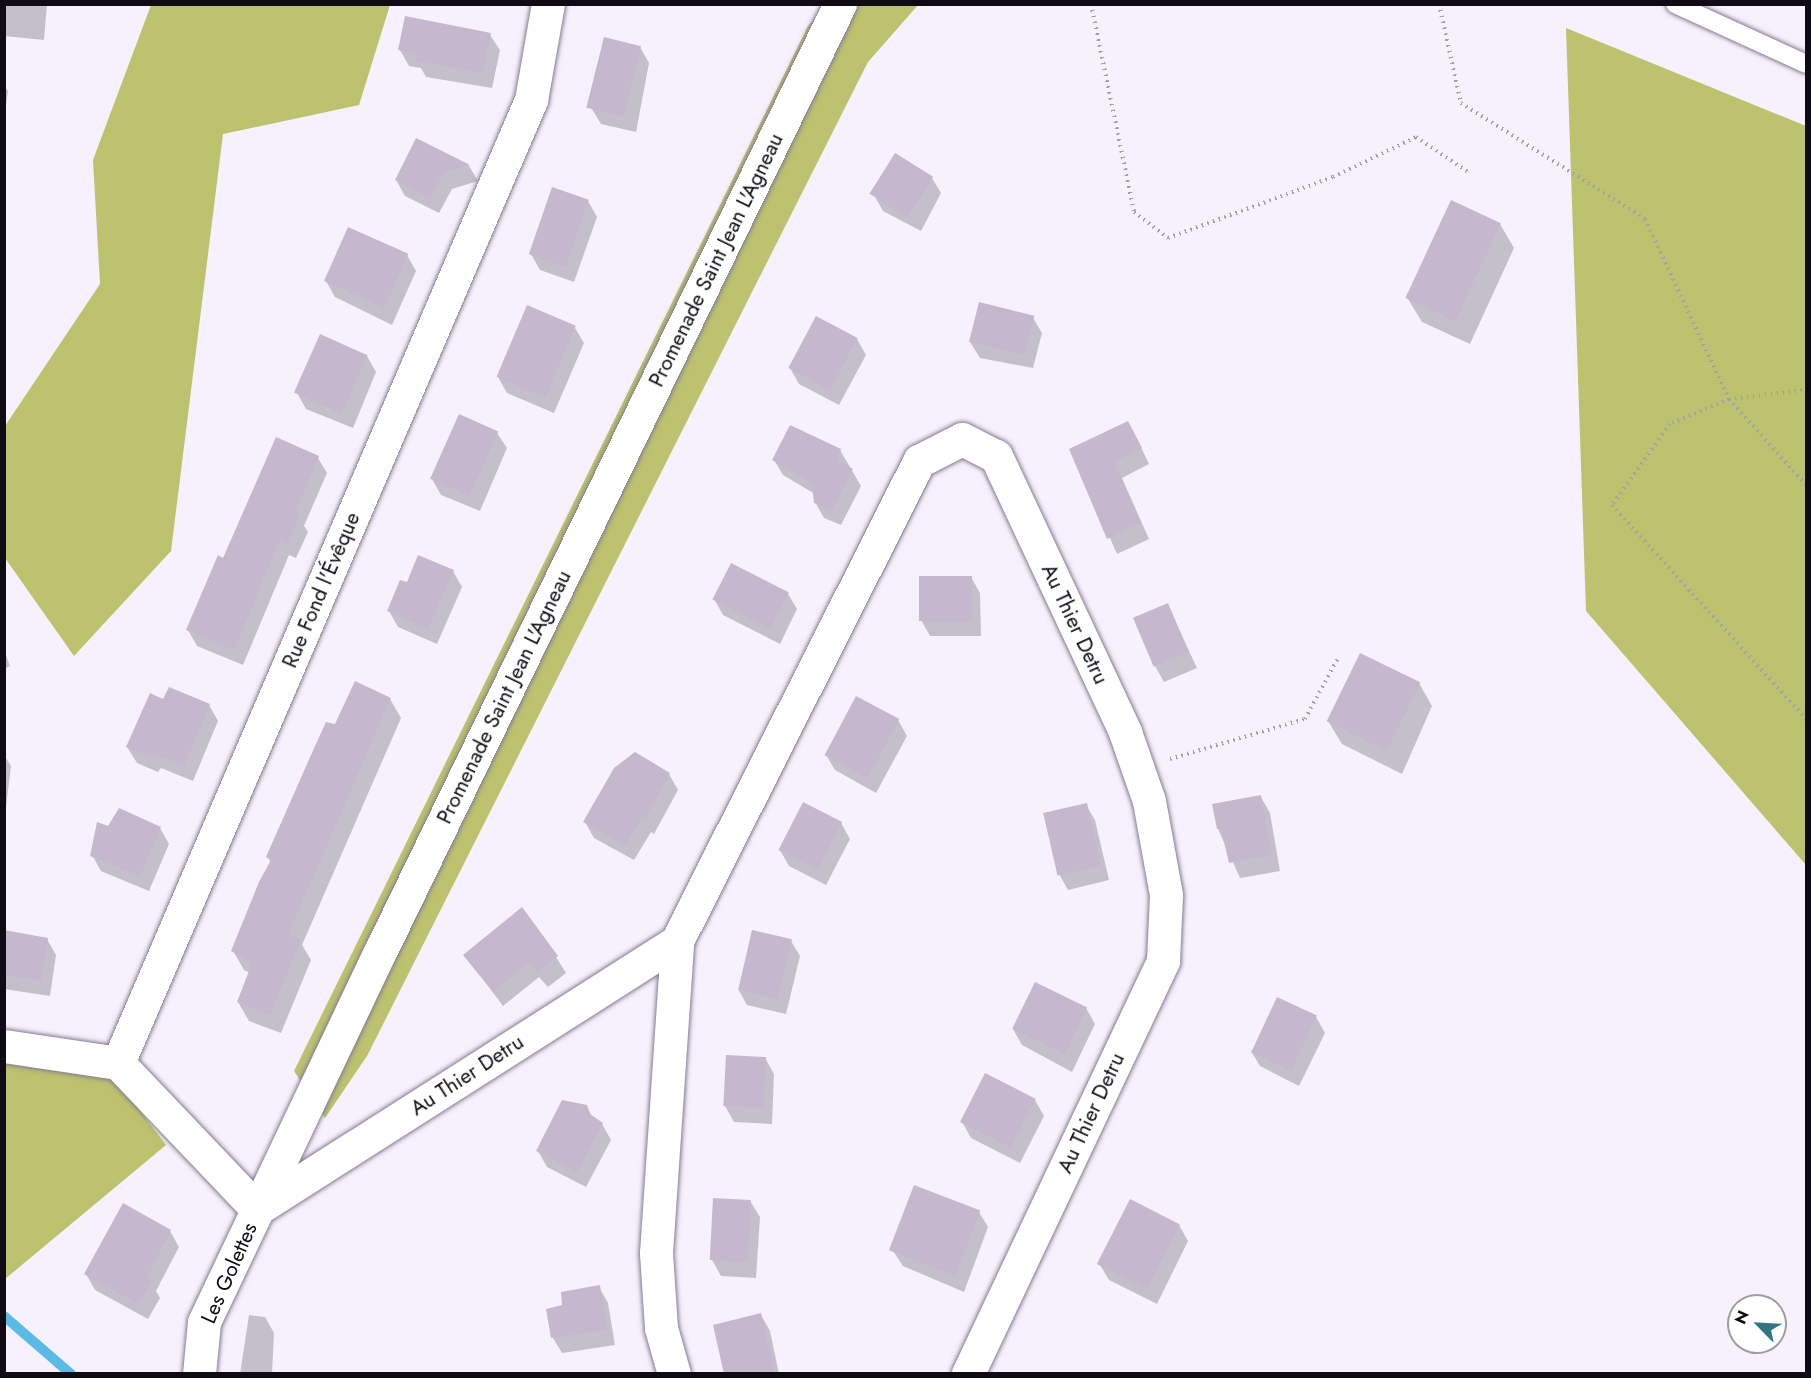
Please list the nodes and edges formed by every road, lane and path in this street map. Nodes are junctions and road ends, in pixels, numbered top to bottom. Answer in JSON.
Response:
{"nodes":[{"id":1,"x":548,"y":4,"type":"edge"},
{"id":2,"x":840,"y":4,"type":"edge"},
{"id":3,"x":1091,"y":4,"type":"edge"},
{"id":4,"x":1438,"y":4,"type":"edge"},
{"id":5,"x":1675,"y":4,"type":"edge"},
{"id":6,"x":1806,"y":64,"type":"edge"},
{"id":7,"x":1468,"y":172,"type":"dead end"},
{"id":8,"x":1806,"y":390,"type":"edge"},
{"id":9,"x":1729,"y":399,"type":"junction"},
{"id":10,"x":1806,"y":485,"type":"edge"},
{"id":11,"x":1339,"y":656,"type":"dead end"},
{"id":12,"x":1806,"y":719,"type":"edge"},
{"id":13,"x":1138,"y":769,"type":"junction"},
{"id":14,"x":676,"y":941,"type":"junction"},
{"id":15,"x":4,"y":1046,"type":"edge"},
{"id":16,"x":118,"y":1063,"type":"junction"},
{"id":17,"x":257,"y":1209,"type":"junction"},
{"id":18,"x":199,"y":1374,"type":"edge"},
{"id":19,"x":674,"y":1374,"type":"edge"},
{"id":20,"x":968,"y":1374,"type":"edge"}],
"edges":[{"from":1,"to":16,"type":"street","name":"Rue Fond l'Évêque"},
{"from":2,"to":17,"type":"street","name":"Promenade Saint Jean L'Agneau"},
{"from":3,"to":7,"type":"path"},
{"from":4,"to":9,"type":"path"},
{"from":5,"to":6,"type":"lane"},
{"from":8,"to":9,"type":"path"},
{"from":9,"to":10,"type":"path"},
{"from":9,"to":12,"type":"path"},
{"from":11,"to":13,"type":"path"},
{"from":13,"to":14,"type":"street","name":"Au Thier Detru"},
{"from":13,"to":20,"type":"street","name":"Au Thier Detru"},
{"from":14,"to":17,"type":"street","name":"Au Thier Detru"},
{"from":14,"to":19,"type":"street","name":"Au Thier Detru"},
{"from":15,"to":16,"type":"street"},
{"from":16,"to":17,"type":"street"},
{"from":17,"to":18,"type":"street","name":"Les Golettes"}]}
